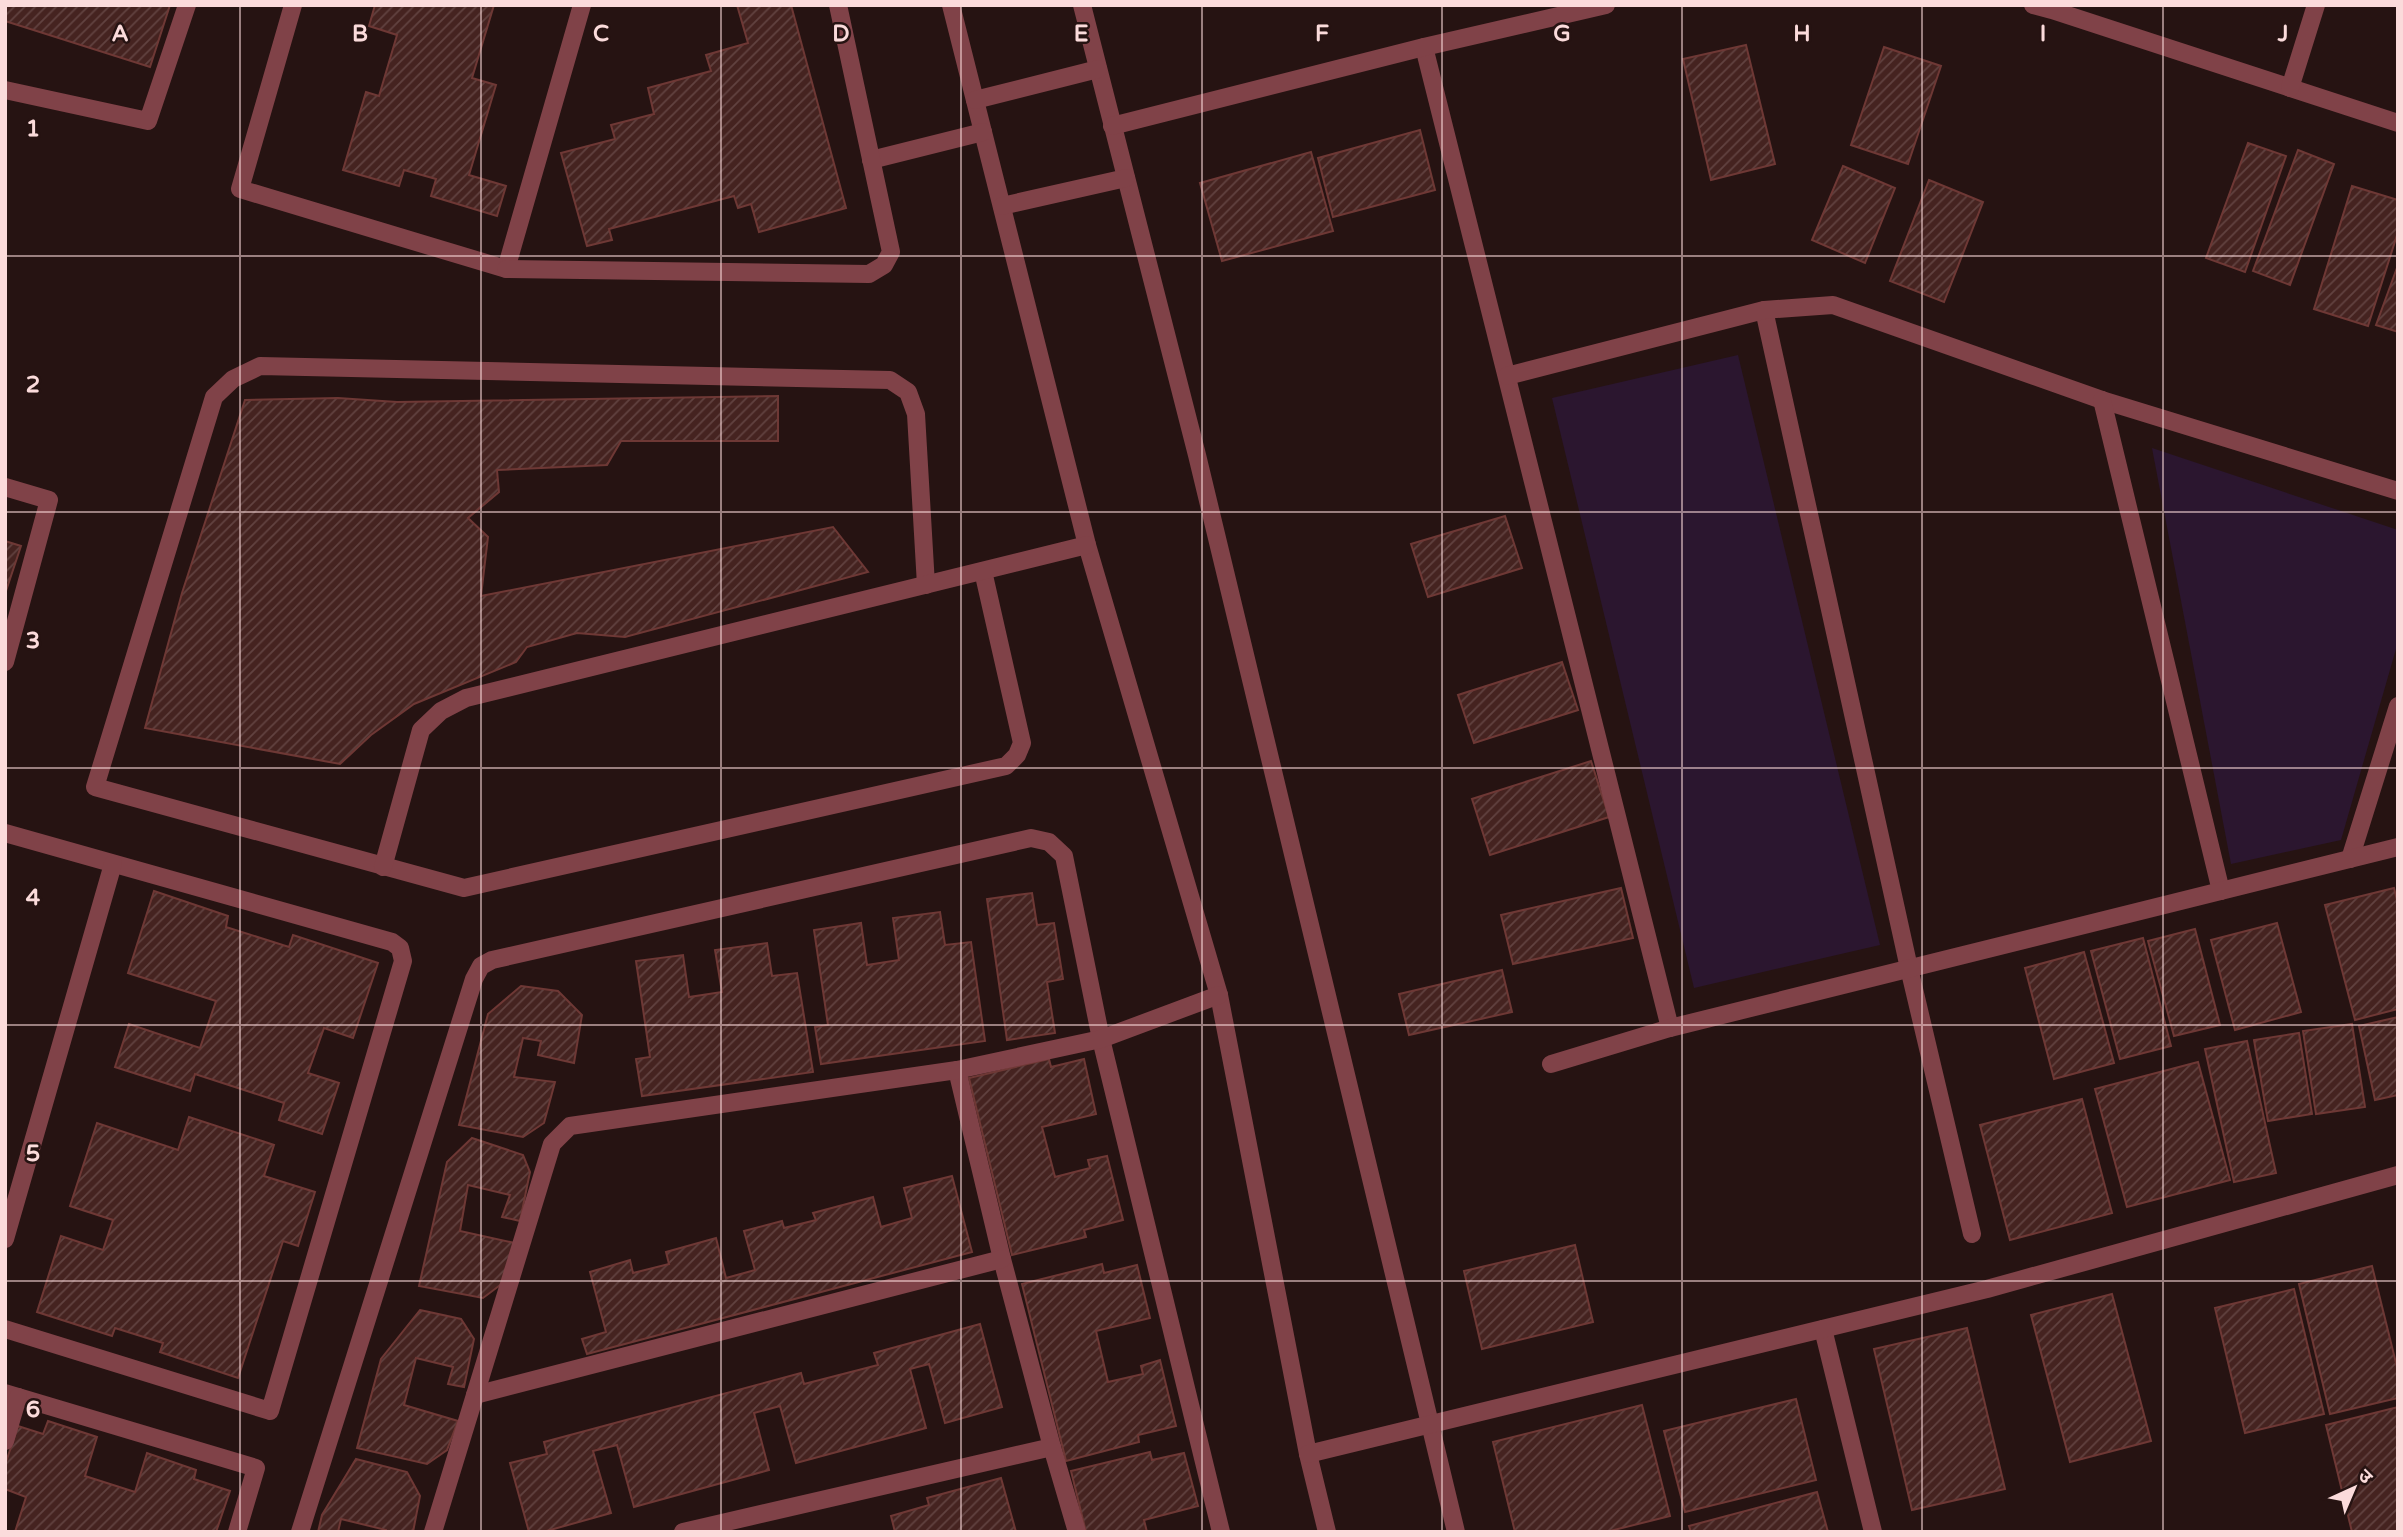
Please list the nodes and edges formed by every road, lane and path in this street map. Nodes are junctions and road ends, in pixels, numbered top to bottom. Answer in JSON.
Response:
{"nodes":[{"id":1,"x":187,"y":5,"type":"edge"},
{"id":2,"x":293,"y":5,"type":"edge"},
{"id":3,"x":582,"y":5,"type":"edge"},
{"id":4,"x":838,"y":5,"type":"edge"},
{"id":5,"x":951,"y":5,"type":"edge"},
{"id":6,"x":1082,"y":5,"type":"edge"},
{"id":7,"x":1606,"y":5,"type":"edge"},
{"id":8,"x":2033,"y":5,"type":"edge"},
{"id":9,"x":2316,"y":5,"type":"edge"},
{"id":10,"x":1424,"y":47,"type":"junction"},
{"id":11,"x":1098,"y":69,"type":"junction"},
{"id":12,"x":2290,"y":88,"type":"junction"},
{"id":13,"x":5,"y":90,"type":"edge"},
{"id":14,"x":975,"y":100,"type":"junction"},
{"id":15,"x":2398,"y":123,"type":"edge"},
{"id":16,"x":1112,"y":126,"type":"junction"},
{"id":17,"x":983,"y":132,"type":"junction"},
{"id":18,"x":872,"y":160,"type":"junction"},
{"id":19,"x":1126,"y":178,"type":"junction"},
{"id":20,"x":1002,"y":206,"type":"junction"},
{"id":21,"x":506,"y":269,"type":"junction"},
{"id":22,"x":1764,"y":310,"type":"junction"},
{"id":23,"x":1507,"y":376,"type":"junction"},
{"id":24,"x":2102,"y":400,"type":"junction"},
{"id":25,"x":5,"y":487,"type":"edge"},
{"id":26,"x":2398,"y":491,"type":"edge"},
{"id":27,"x":1087,"y":545,"type":"junction"},
{"id":28,"x":983,"y":571,"type":"junction"},
{"id":29,"x":926,"y":585,"type":"junction"},
{"id":30,"x":5,"y":662,"type":"edge"},
{"id":31,"x":2398,"y":706,"type":"edge"},
{"id":32,"x":5,"y":833,"type":"edge"},
{"id":33,"x":2398,"y":847,"type":"edge"},
{"id":34,"x":2350,"y":859,"type":"junction"},
{"id":35,"x":113,"y":864,"type":"junction"},
{"id":36,"x":383,"y":867,"type":"junction"},
{"id":37,"x":2221,"y":891,"type":"junction"},
{"id":38,"x":1909,"y":968,"type":"junction"},
{"id":39,"x":1219,"y":995,"type":"junction"},
{"id":40,"x":1670,"y":1028,"type":"junction"},
{"id":41,"x":1101,"y":1039,"type":"junction"},
{"id":42,"x":1551,"y":1064,"type":"dead end"},
{"id":43,"x":957,"y":1070,"type":"junction"},
{"id":44,"x":2398,"y":1175,"type":"edge"},
{"id":45,"x":1972,"y":1234,"type":"dead end"},
{"id":46,"x":5,"y":1239,"type":"edge"},
{"id":47,"x":1002,"y":1259,"type":"junction"},
{"id":48,"x":5,"y":1329,"type":"edge"},
{"id":49,"x":1823,"y":1329,"type":"junction"},
{"id":50,"x":12,"y":1395,"type":"edge"},
{"id":51,"x":475,"y":1395,"type":"junction"},
{"id":52,"x":1430,"y":1424,"type":"junction"},
{"id":53,"x":5,"y":1441,"type":"edge"},
{"id":54,"x":1052,"y":1447,"type":"junction"},
{"id":55,"x":1308,"y":1454,"type":"junction"},
{"id":56,"x":237,"y":1532,"type":"edge"},
{"id":57,"x":300,"y":1532,"type":"edge"},
{"id":58,"x":433,"y":1532,"type":"edge"},
{"id":59,"x":682,"y":1532,"type":"edge"},
{"id":60,"x":1077,"y":1532,"type":"edge"},
{"id":61,"x":1221,"y":1532,"type":"edge"},
{"id":62,"x":1327,"y":1532,"type":"edge"},
{"id":63,"x":1455,"y":1532,"type":"edge"},
{"id":64,"x":1874,"y":1532,"type":"edge"}],
"edges":[{"from":1,"to":13,"type":"street"},
{"from":2,"to":21,"type":"street"},
{"from":3,"to":21,"type":"street"},
{"from":4,"to":18,"type":"street"},
{"from":5,"to":14,"type":"street"},
{"from":6,"to":11,"type":"street"},
{"from":7,"to":10,"type":"street"},
{"from":8,"to":12,"type":"street"},
{"from":9,"to":12,"type":"street"},
{"from":10,"to":16,"type":"street"},
{"from":10,"to":23,"type":"street"},
{"from":11,"to":14,"type":"street"},
{"from":11,"to":16,"type":"street"},
{"from":12,"to":15,"type":"street"},
{"from":14,"to":17,"type":"street"},
{"from":16,"to":19,"type":"street"},
{"from":17,"to":18,"type":"street"},
{"from":17,"to":20,"type":"street"},
{"from":18,"to":21,"type":"street"},
{"from":19,"to":20,"type":"street"},
{"from":19,"to":52,"type":"street"},
{"from":20,"to":27,"type":"street"},
{"from":22,"to":23,"type":"street"},
{"from":22,"to":24,"type":"street"},
{"from":22,"to":38,"type":"street"},
{"from":23,"to":40,"type":"street"},
{"from":24,"to":26,"type":"street"},
{"from":24,"to":37,"type":"street"},
{"from":25,"to":30,"type":"street"},
{"from":27,"to":28,"type":"street"},
{"from":27,"to":39,"type":"street"},
{"from":28,"to":29,"type":"street"},
{"from":28,"to":36,"type":"street"},
{"from":29,"to":36,"type":"street"},
{"from":29,"to":36,"type":"street"},
{"from":31,"to":34,"type":"street"},
{"from":32,"to":35,"type":"street"},
{"from":33,"to":34,"type":"street"},
{"from":34,"to":37,"type":"street"},
{"from":35,"to":46,"type":"street"},
{"from":35,"to":48,"type":"street"},
{"from":37,"to":38,"type":"street"},
{"from":38,"to":40,"type":"street"},
{"from":38,"to":45,"type":"street"},
{"from":39,"to":41,"type":"street"},
{"from":39,"to":55,"type":"street"},
{"from":40,"to":42,"type":"street"},
{"from":41,"to":43,"type":"street"},
{"from":41,"to":57,"type":"street"},
{"from":41,"to":61,"type":"street"},
{"from":43,"to":47,"type":"street"},
{"from":43,"to":51,"type":"street"},
{"from":44,"to":49,"type":"street"},
{"from":47,"to":51,"type":"street"},
{"from":47,"to":54,"type":"street"},
{"from":49,"to":52,"type":"street"},
{"from":49,"to":64,"type":"street"},
{"from":50,"to":53,"type":"street"},
{"from":50,"to":56,"type":"street"},
{"from":51,"to":58,"type":"street"},
{"from":52,"to":55,"type":"street"},
{"from":52,"to":63,"type":"street"},
{"from":54,"to":59,"type":"street"},
{"from":54,"to":60,"type":"street"},
{"from":55,"to":62,"type":"street"}]}
